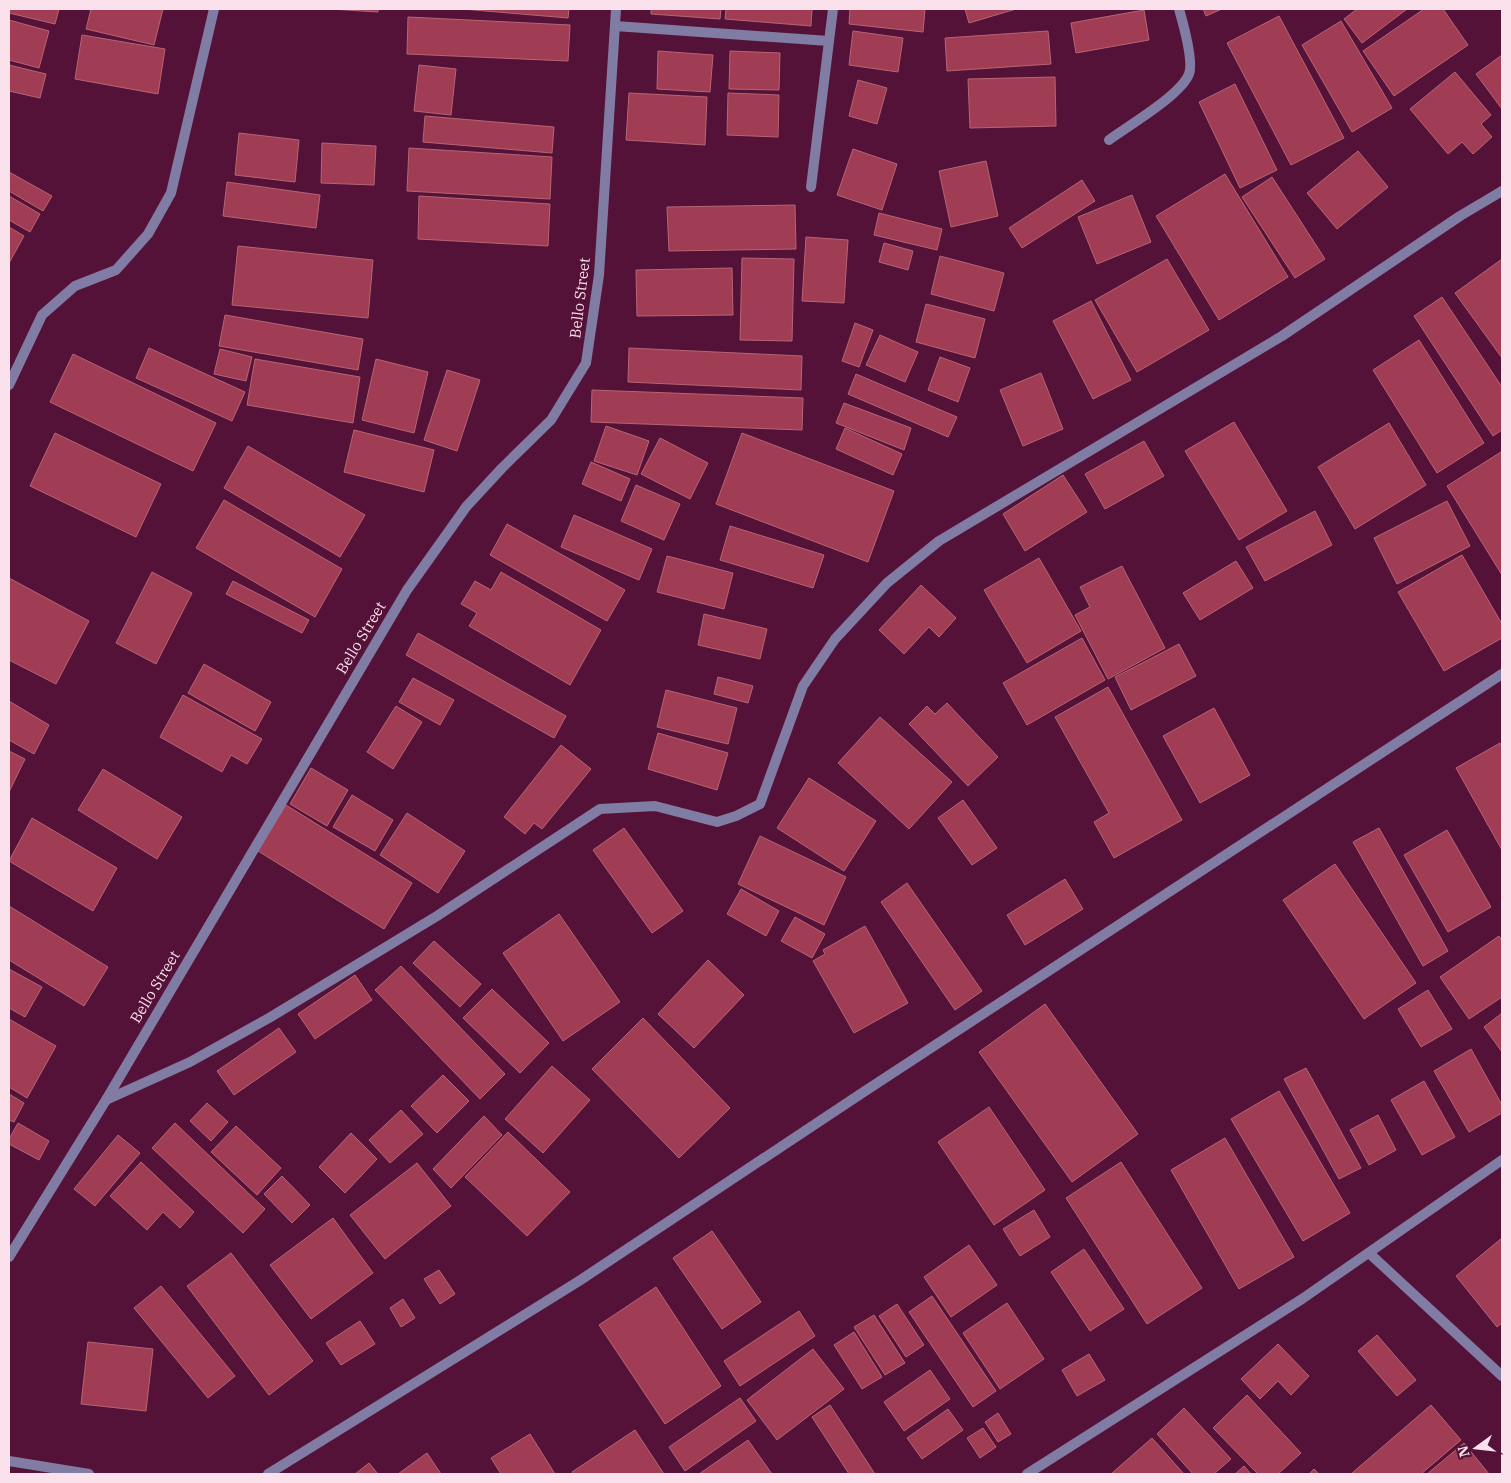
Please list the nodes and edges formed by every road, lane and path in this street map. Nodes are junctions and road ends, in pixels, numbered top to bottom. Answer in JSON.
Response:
{"nodes":[{"id":1,"x":214,"y":9,"type":"edge"},
{"id":2,"x":616,"y":9,"type":"edge"},
{"id":3,"x":833,"y":9,"type":"edge"},
{"id":4,"x":1179,"y":9,"type":"edge"},
{"id":5,"x":615,"y":26,"type":"junction"},
{"id":6,"x":829,"y":41,"type":"junction"},
{"id":7,"x":1109,"y":140,"type":"dead end"},
{"id":8,"x":811,"y":187,"type":"dead end"},
{"id":9,"x":1502,"y":191,"type":"edge"},
{"id":10,"x":9,"y":384,"type":"edge"},
{"id":11,"x":1502,"y":674,"type":"edge"},
{"id":12,"x":106,"y":1100,"type":"junction"},
{"id":13,"x":1502,"y":1160,"type":"edge"},
{"id":14,"x":1369,"y":1253,"type":"junction"},
{"id":15,"x":9,"y":1257,"type":"edge"},
{"id":16,"x":1502,"y":1376,"type":"edge"},
{"id":17,"x":9,"y":1461,"type":"edge"},
{"id":18,"x":89,"y":1474,"type":"edge"},
{"id":19,"x":268,"y":1474,"type":"edge"},
{"id":20,"x":1027,"y":1474,"type":"edge"}],
"edges":[{"from":1,"to":10,"type":"street"},
{"from":2,"to":5,"type":"street","name":"Bello Street"},
{"from":3,"to":6,"type":"street"},
{"from":4,"to":7,"type":"street"},
{"from":5,"to":6,"type":"street"},
{"from":5,"to":12,"type":"street","name":"Bello Street"},
{"from":6,"to":8,"type":"street"},
{"from":9,"to":12,"type":"street"},
{"from":11,"to":19,"type":"street"},
{"from":12,"to":15,"type":"street","name":"Bello Street"},
{"from":13,"to":14,"type":"street"},
{"from":14,"to":16,"type":"street"},
{"from":14,"to":20,"type":"street"},
{"from":17,"to":18,"type":"street"}]}
